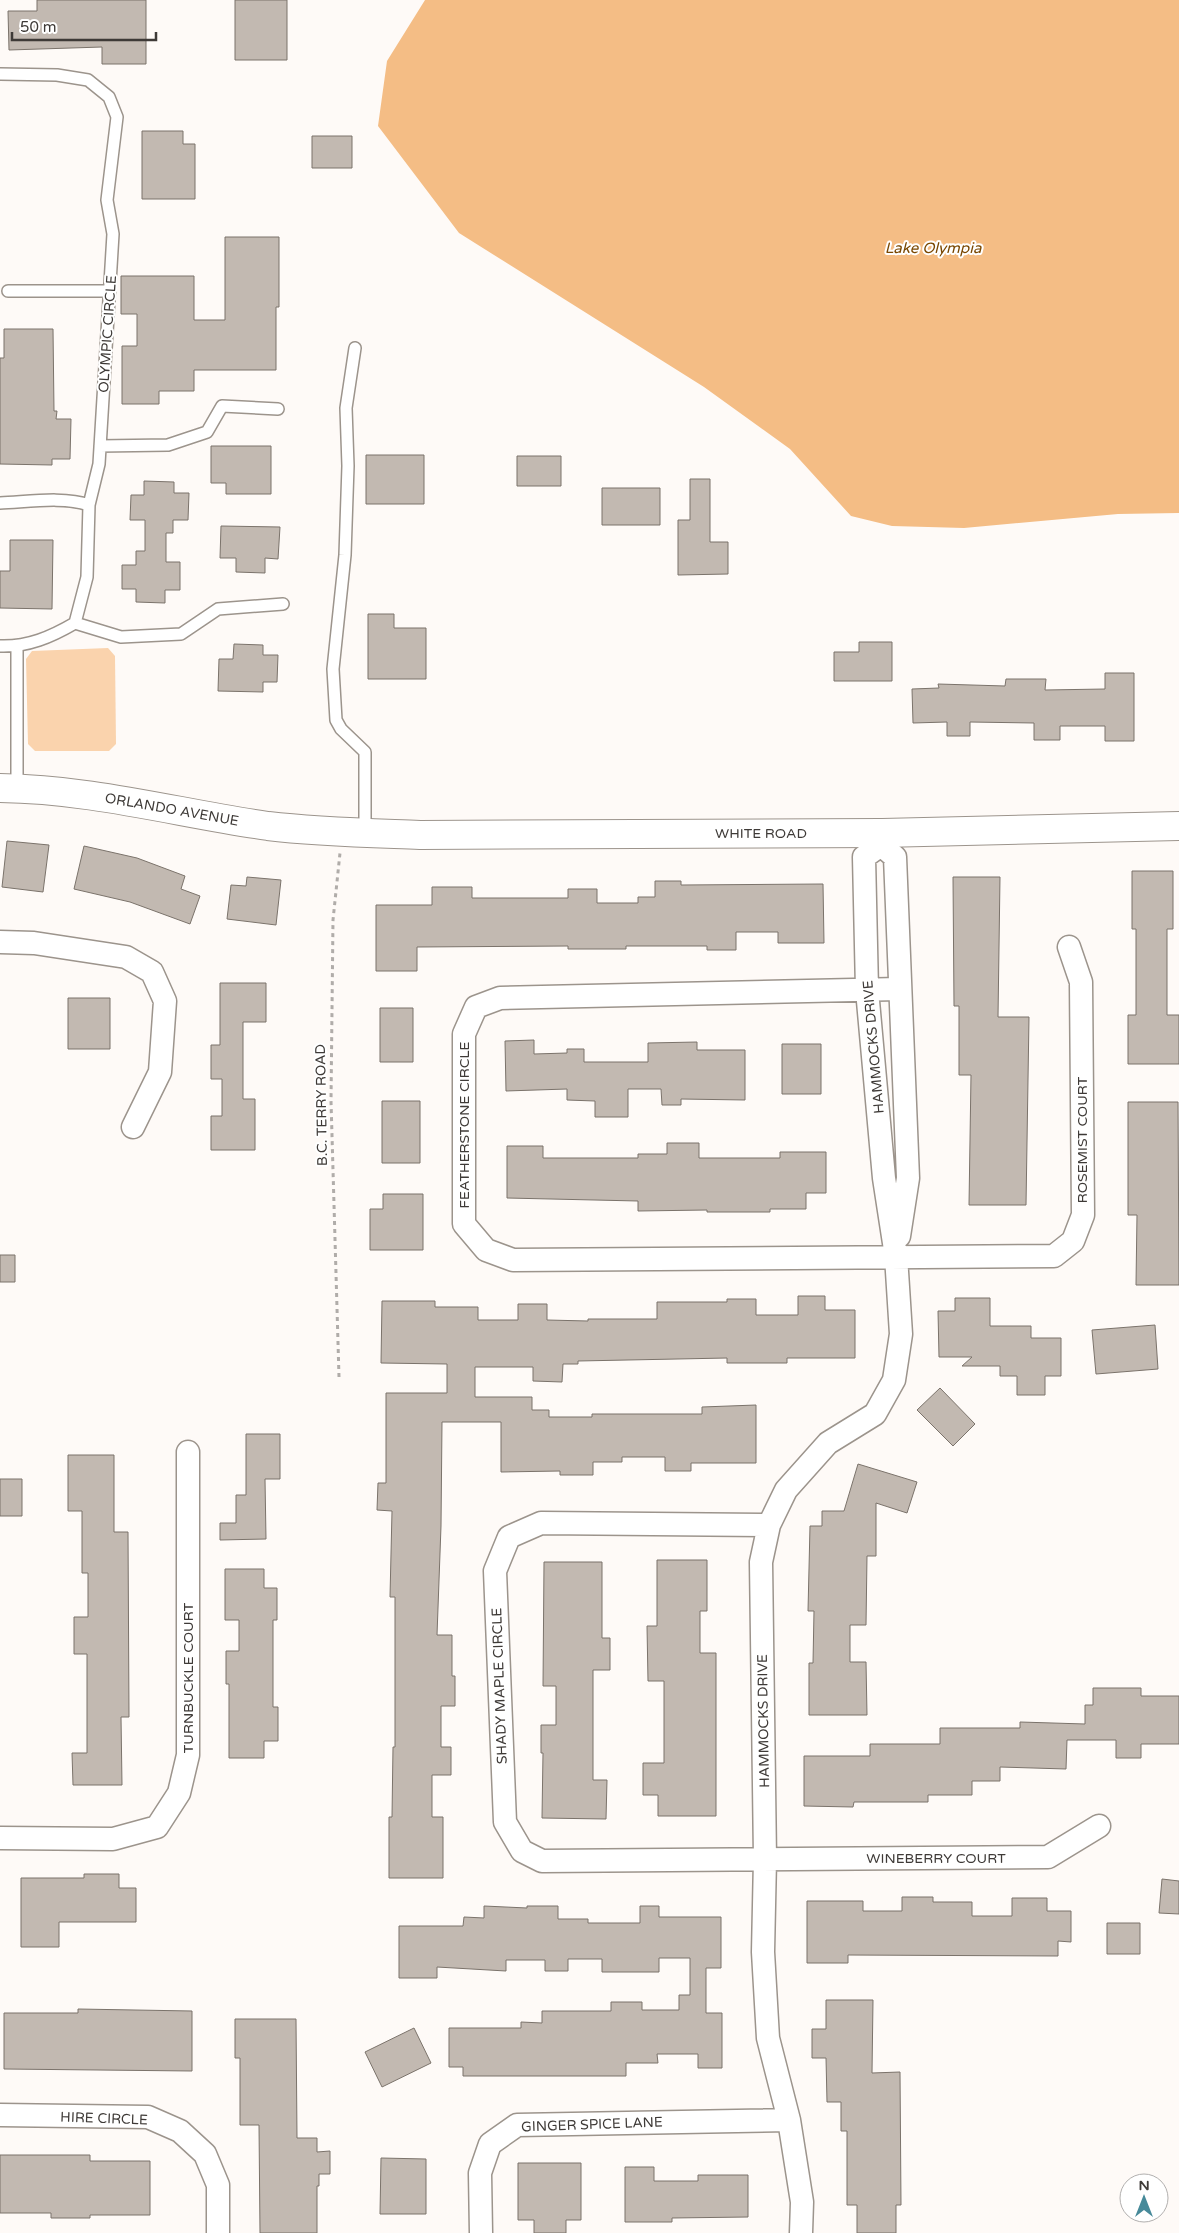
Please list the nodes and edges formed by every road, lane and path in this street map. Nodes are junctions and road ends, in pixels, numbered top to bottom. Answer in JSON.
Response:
{"nodes":[{"id":1,"x":0,"y":74,"type":"edge"},
{"id":2,"x":8,"y":291,"type":"dead end"},
{"id":3,"x":110,"y":291,"type":"junction"},
{"id":4,"x":355,"y":348,"type":"dead end"},
{"id":5,"x":278,"y":410,"type":"dead end"},
{"id":6,"x":100,"y":446,"type":"junction"},
{"id":7,"x":0,"y":502,"type":"edge"},
{"id":8,"x":89,"y":505,"type":"junction"},
{"id":9,"x":283,"y":604,"type":"dead end"},
{"id":10,"x":75,"y":623,"type":"junction"},
{"id":11,"x":0,"y":646,"type":"edge"},
{"id":12,"x":17,"y":647,"type":"junction"},
{"id":13,"x":8,"y":788,"type":"edge"},
{"id":14,"x":1179,"y":826,"type":"edge"},
{"id":15,"x":354,"y":833,"type":"junction"},
{"id":16,"x":881,"y":839,"type":"junction"},
{"id":17,"x":0,"y":942,"type":"edge"},
{"id":18,"x":1069,"y":947,"type":"dead end"},
{"id":19,"x":867,"y":990,"type":"junction"},
{"id":20,"x":899,"y":990,"type":"junction"},
{"id":21,"x":133,"y":1127,"type":"dead end"},
{"id":22,"x":896,"y":1256,"type":"junction"},
{"id":23,"x":339,"y":1378,"type":"dead end"},
{"id":24,"x":188,"y":1452,"type":"dead end"},
{"id":25,"x":769,"y":1525,"type":"junction"},
{"id":26,"x":1100,"y":1826,"type":"dead end"},
{"id":27,"x":0,"y":1838,"type":"edge"},
{"id":28,"x":765,"y":1859,"type":"junction"},
{"id":29,"x":0,"y":2115,"type":"edge"},
{"id":30,"x":789,"y":2120,"type":"junction"},
{"id":31,"x":218,"y":2233,"type":"edge"},
{"id":32,"x":481,"y":2233,"type":"edge"},
{"id":33,"x":801,"y":2233,"type":"edge"}],
"edges":[{"from":1,"to":3,"type":"lane","name":"OLYMPIC CIRCLE"},
{"from":2,"to":3,"type":"lane"},
{"from":3,"to":6,"type":"lane","name":"OLYMPIC CIRCLE"},
{"from":4,"to":15,"type":"lane"},
{"from":5,"to":6,"type":"lane"},
{"from":6,"to":8,"type":"lane","name":"OLYMPIC CIRCLE"},
{"from":7,"to":8,"type":"lane"},
{"from":8,"to":10,"type":"lane","name":"OLYMPIC CIRCLE"},
{"from":9,"to":10,"type":"lane"},
{"from":10,"to":12,"type":"lane"},
{"from":11,"to":12,"type":"lane"},
{"from":12,"to":13,"type":"lane"},
{"from":13,"to":15,"type":"street","name":"ORLANDO AVENUE"},
{"from":14,"to":16,"type":"street","name":"WHITE ROAD"},
{"from":15,"to":16,"type":"street","name":"WHITE ROAD"},
{"from":15,"to":23,"type":"path","name":"B.C. TERRY ROAD"},
{"from":16,"to":19,"type":"street","name":"HAMMOCKS DRIVE"},
{"from":16,"to":20,"type":"street","name":"HAMMOCKS DRIVE"},
{"from":17,"to":21,"type":"street"},
{"from":18,"to":22,"type":"street","name":"ROSEMIST COURT"},
{"from":19,"to":20,"type":"street","name":"FEATHERSTONE CIRCLE"},
{"from":19,"to":22,"type":"street","name":"HAMMOCKS DRIVE"},
{"from":19,"to":22,"type":"street","name":"FEATHERSTONE CIRCLE"},
{"from":20,"to":22,"type":"street","name":"HAMMOCKS DRIVE"},
{"from":22,"to":25,"type":"street","name":"HAMMOCKS DRIVE"},
{"from":24,"to":27,"type":"street","name":"TURNBUCKLE COURT"},
{"from":25,"to":28,"type":"street","name":"HAMMOCKS DRIVE"},
{"from":25,"to":28,"type":"street","name":"SHADY MAPLE CIRCLE"},
{"from":26,"to":28,"type":"street","name":"WINEBERRY COURT"},
{"from":28,"to":30,"type":"street","name":"HAMMOCKS DRIVE"},
{"from":29,"to":31,"type":"street","name":"HIRE CIRCLE"},
{"from":30,"to":32,"type":"street","name":"GINGER SPICE LANE"},
{"from":30,"to":33,"type":"street","name":"HAMMOCKS DRIVE"}]}
